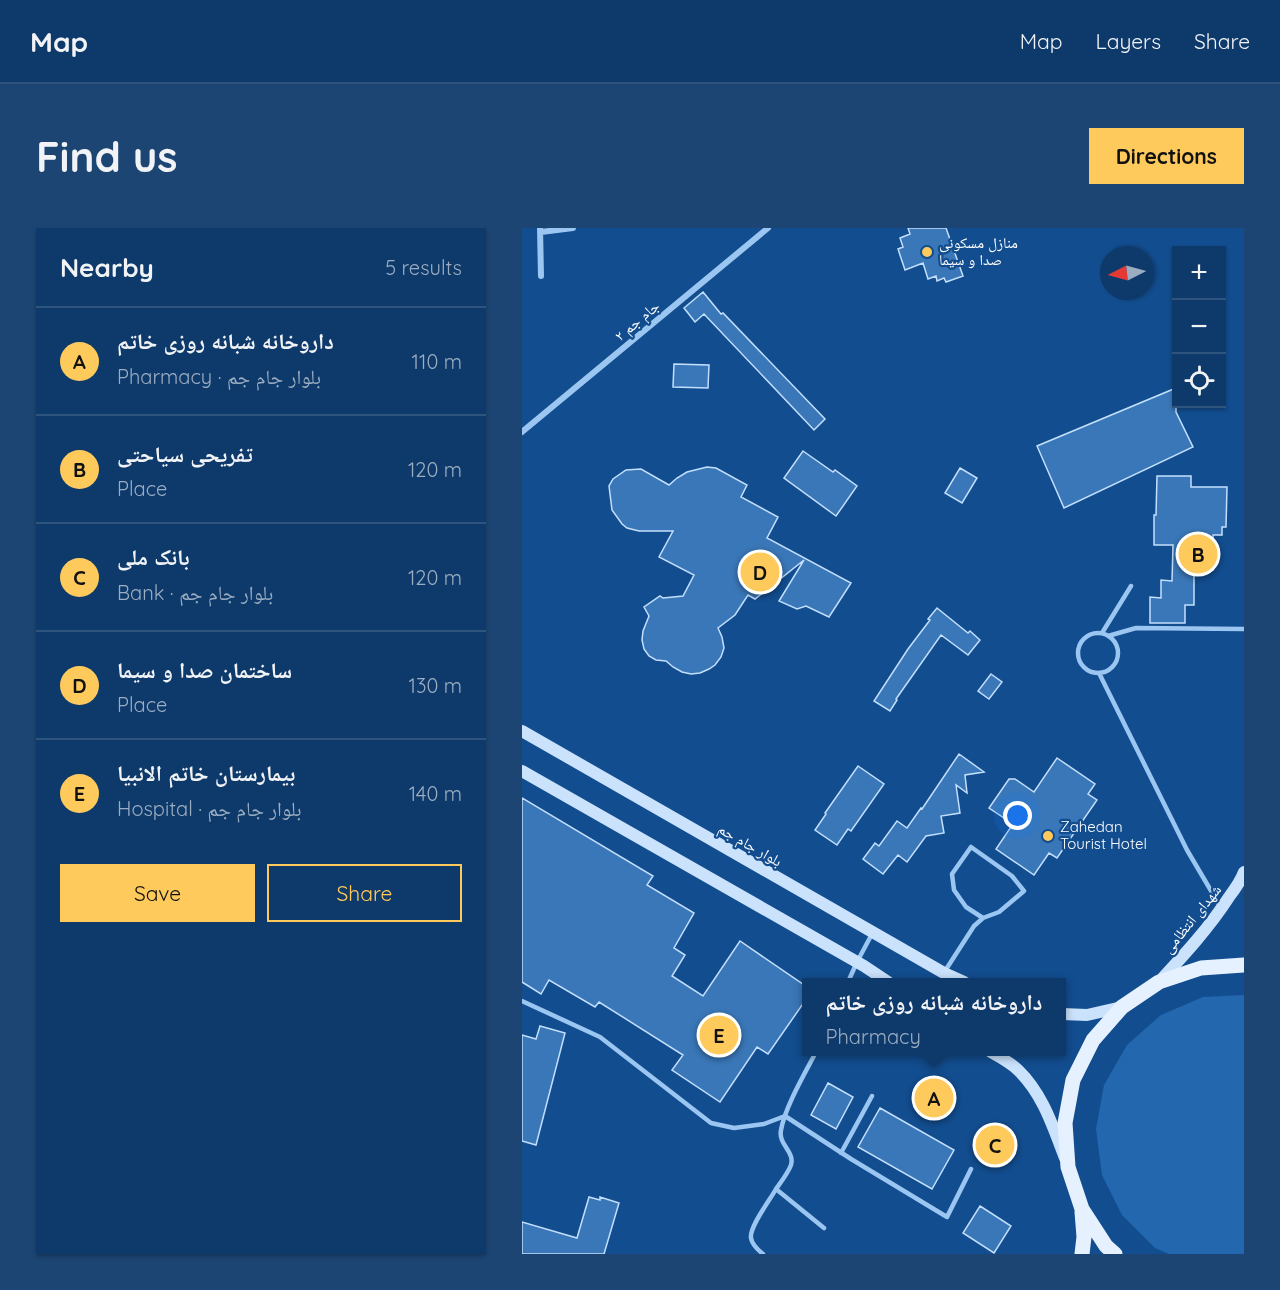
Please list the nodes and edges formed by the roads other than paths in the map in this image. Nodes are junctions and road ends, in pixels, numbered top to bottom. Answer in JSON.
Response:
{"nodes":[{"id":1,"x":573,"y":228,"type":"edge"},
{"id":2,"x":768,"y":228,"type":"edge"},
{"id":3,"x":540,"y":230,"type":"edge"},
{"id":4,"x":541,"y":276,"type":"dead end"},
{"id":5,"x":522,"y":432,"type":"edge"},
{"id":6,"x":1131,"y":586,"type":"dead end"},
{"id":7,"x":1244,"y":629,"type":"edge"},
{"id":8,"x":1102,"y":633,"type":"junction"},
{"id":9,"x":1108,"y":636,"type":"junction"},
{"id":10,"x":1099,"y":673,"type":"junction"},
{"id":11,"x":522,"y":731,"type":"edge"},
{"id":12,"x":522,"y":771,"type":"edge"},
{"id":13,"x":1244,"y":872,"type":"edge"},
{"id":14,"x":1222,"y":909,"type":"junction"},
{"id":15,"x":983,"y":918,"type":"junction"},
{"id":16,"x":873,"y":932,"type":"junction"},
{"id":17,"x":857,"y":962,"type":"junction"},
{"id":18,"x":1244,"y":965,"type":"edge"},
{"id":19,"x":944,"y":974,"type":"junction"},
{"id":20,"x":851,"y":978,"type":"edge"},
{"id":21,"x":882,"y":978,"type":"edge"},
{"id":22,"x":954,"y":978,"type":"edge"},
{"id":23,"x":1159,"y":982,"type":"junction"},
{"id":24,"x":522,"y":1001,"type":"edge"},
{"id":25,"x":1122,"y":1007,"type":"junction"},
{"id":26,"x":1066,"y":1015,"type":"edge"},
{"id":27,"x":814,"y":1056,"type":"edge"},
{"id":28,"x":997,"y":1056,"type":"edge"},
{"id":29,"x":872,"y":1096,"type":"dead end"},
{"id":30,"x":785,"y":1116,"type":"junction"},
{"id":31,"x":841,"y":1153,"type":"junction"},
{"id":32,"x":1068,"y":1167,"type":"junction"},
{"id":33,"x":971,"y":1169,"type":"dead end"},
{"id":34,"x":776,"y":1190,"type":"junction"},
{"id":35,"x":1082,"y":1209,"type":"junction"},
{"id":36,"x":824,"y":1228,"type":"dead end"},
{"id":37,"x":763,"y":1254,"type":"edge"},
{"id":38,"x":1082,"y":1254,"type":"edge"},
{"id":39,"x":1115,"y":1254,"type":"edge"}],
"edges":[{"from":1,"to":3,"type":"street"},
{"from":2,"to":5,"type":"street","name":"جام جم ۲"},
{"from":3,"to":4,"type":"street"},
{"from":6,"to":8,"type":"lane"},
{"from":7,"to":9,"type":"lane"},
{"from":8,"to":9,"type":"lane"},
{"from":8,"to":10,"type":"lane"},
{"from":9,"to":10,"type":"lane"},
{"from":10,"to":14,"type":"lane"},
{"from":11,"to":16,"type":"main road","name":"بلوار جام جم"},
{"from":12,"to":17,"type":"main road"},
{"from":13,"to":14,"type":"main road","name":"شهدای انتظامی"},
{"from":14,"to":23,"type":"main road","name":"شهدای انتظامی"},
{"from":15,"to":15,"type":"lane"},
{"from":15,"to":19,"type":"lane"},
{"from":16,"to":17,"type":"lane"},
{"from":16,"to":19,"type":"main road","name":"بلوار جام جم"},
{"from":17,"to":20,"type":"lane"},
{"from":17,"to":21,"type":"main road"},
{"from":18,"to":23,"type":"main road"},
{"from":19,"to":22,"type":"main road","name":"بلوار جام جم"},
{"from":23,"to":25,"type":"main road"},
{"from":24,"to":30,"type":"lane"},
{"from":25,"to":26,"type":"main road"},
{"from":25,"to":32,"type":"main road"},
{"from":27,"to":30,"type":"lane"},
{"from":28,"to":32,"type":"main road"},
{"from":29,"to":31,"type":"lane"},
{"from":30,"to":31,"type":"lane"},
{"from":30,"to":34,"type":"lane"},
{"from":31,"to":33,"type":"lane"},
{"from":32,"to":35,"type":"main road"},
{"from":34,"to":36,"type":"lane"},
{"from":34,"to":37,"type":"lane"},
{"from":35,"to":38,"type":"main road"},
{"from":35,"to":39,"type":"main road"}]}
